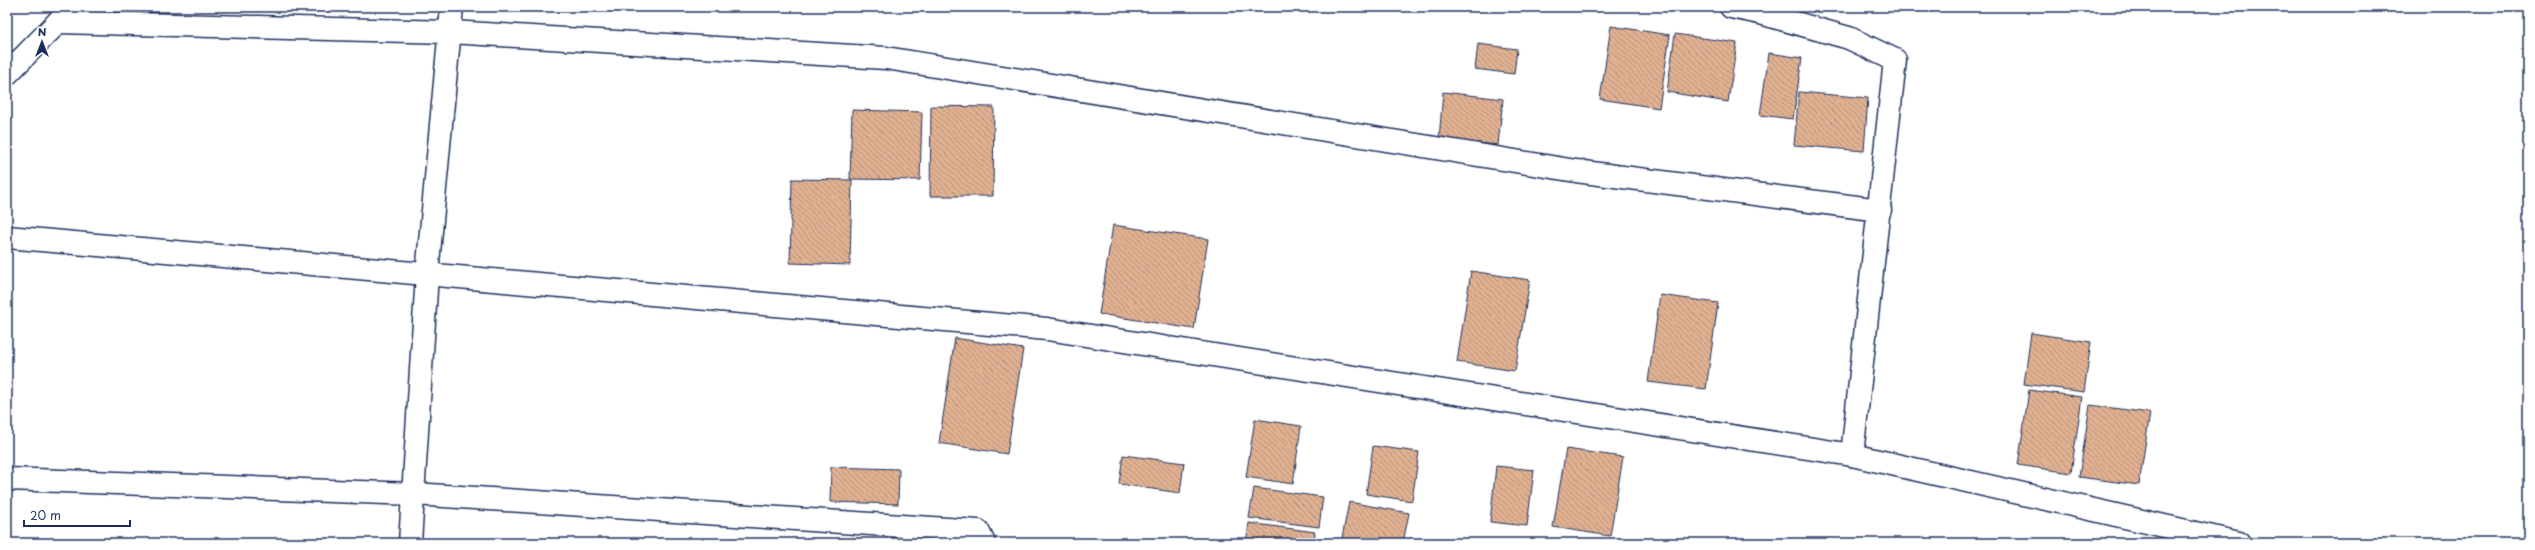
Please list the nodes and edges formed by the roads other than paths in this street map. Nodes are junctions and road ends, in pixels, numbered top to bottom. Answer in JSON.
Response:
{"nodes":[{"id":1,"x":83,"y":7,"type":"edge"},
{"id":2,"x":452,"y":7,"type":"edge"},
{"id":3,"x":1731,"y":7,"type":"edge"},
{"id":4,"x":1761,"y":10,"type":"edge"},
{"id":5,"x":58,"y":22,"type":"junction"},
{"id":6,"x":450,"y":32,"type":"junction"},
{"id":7,"x":7,"y":74,"type":"edge"},
{"id":8,"x":1880,"y":210,"type":"junction"},
{"id":9,"x":7,"y":238,"type":"edge"},
{"id":10,"x":427,"y":274,"type":"junction"},
{"id":11,"x":1852,"y":455,"type":"junction"},
{"id":12,"x":7,"y":479,"type":"edge"},
{"id":13,"x":414,"y":494,"type":"junction"},
{"id":14,"x":410,"y":543,"type":"edge"},
{"id":15,"x":984,"y":543,"type":"edge"},
{"id":16,"x":2239,"y":543,"type":"edge"}],
"edges":[{"from":1,"to":5,"type":"street"},
{"from":2,"to":6,"type":"street"},
{"from":3,"to":4,"type":"street"},
{"from":4,"to":8,"type":"street"},
{"from":5,"to":6,"type":"street"},
{"from":5,"to":7,"type":"street"},
{"from":6,"to":8,"type":"street"},
{"from":6,"to":10,"type":"street"},
{"from":8,"to":11,"type":"street"},
{"from":9,"to":10,"type":"street"},
{"from":10,"to":11,"type":"street"},
{"from":10,"to":13,"type":"street"},
{"from":11,"to":16,"type":"street"},
{"from":12,"to":13,"type":"street"},
{"from":13,"to":14,"type":"street"},
{"from":13,"to":15,"type":"street"}]}
